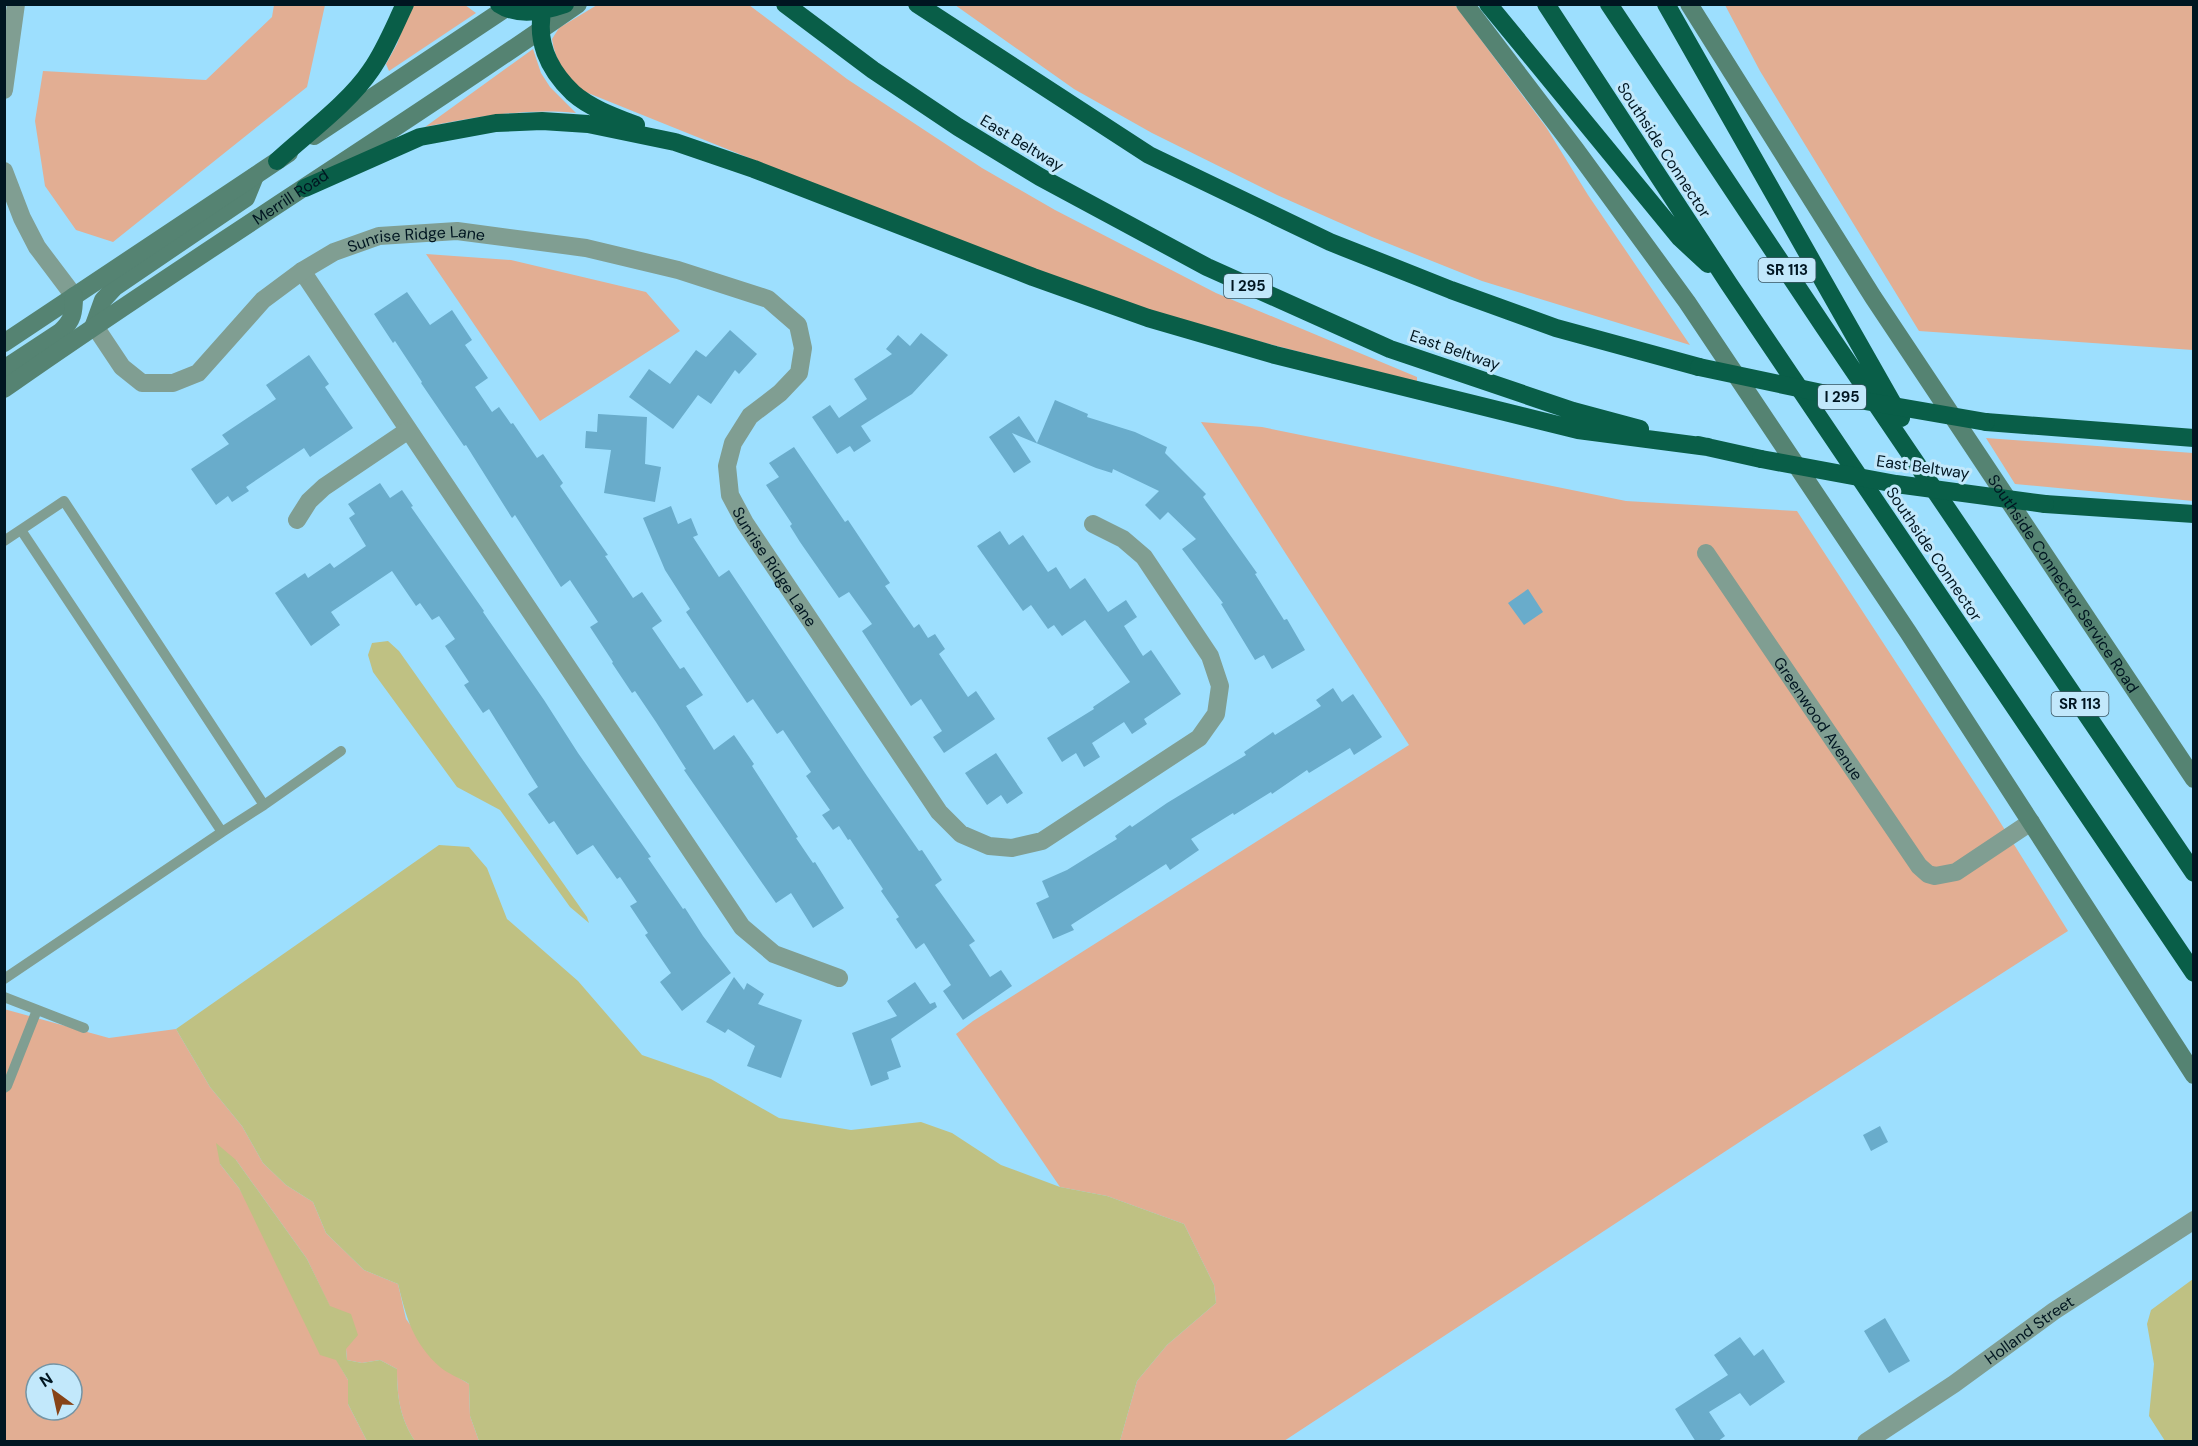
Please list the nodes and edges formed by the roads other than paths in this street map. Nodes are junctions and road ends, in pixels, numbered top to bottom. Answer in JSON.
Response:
{"nodes":[{"id":1,"x":405,"y":4,"type":"edge"},
{"id":2,"x":565,"y":4,"type":"edge"},
{"id":3,"x":578,"y":4,"type":"edge"},
{"id":4,"x":785,"y":4,"type":"edge"},
{"id":5,"x":917,"y":4,"type":"edge"},
{"id":6,"x":1465,"y":4,"type":"edge"},
{"id":7,"x":1488,"y":4,"type":"edge"},
{"id":8,"x":1546,"y":4,"type":"edge"},
{"id":9,"x":1609,"y":4,"type":"edge"},
{"id":10,"x":1666,"y":4,"type":"edge"},
{"id":11,"x":1689,"y":4,"type":"edge"},
{"id":12,"x":506,"y":6,"type":"edge"},
{"id":13,"x":543,"y":8,"type":"edge"},
{"id":14,"x":12,"y":13,"type":"edge"},
{"id":15,"x":539,"y":31,"type":"junction"},
{"id":16,"x":4,"y":90,"type":"edge"},
{"id":17,"x":675,"y":142,"type":"junction"},
{"id":18,"x":277,"y":161,"type":"junction"},
{"id":19,"x":4,"y":171,"type":"edge"},
{"id":20,"x":255,"y":176,"type":"junction"},
{"id":21,"x":305,"y":188,"type":"junction"},
{"id":22,"x":302,"y":270,"type":"junction"},
{"id":23,"x":1730,"y":284,"type":"junction"},
{"id":24,"x":74,"y":296,"type":"junction"},
{"id":25,"x":94,"y":326,"type":"junction"},
{"id":26,"x":4,"y":343,"type":"edge"},
{"id":27,"x":4,"y":369,"type":"edge"},
{"id":28,"x":4,"y":389,"type":"edge"},
{"id":29,"x":407,"y":430,"type":"junction"},
{"id":30,"x":2193,"y":438,"type":"edge"},
{"id":31,"x":1708,"y":447,"type":"junction"},
{"id":32,"x":2193,"y":514,"type":"edge"},
{"id":33,"x":297,"y":520,"type":"dead end"},
{"id":34,"x":1093,"y":524,"type":"dead end"},
{"id":35,"x":21,"y":530,"type":"junction"},
{"id":36,"x":1966,"y":535,"type":"junction"},
{"id":37,"x":4,"y":541,"type":"edge"},
{"id":38,"x":1706,"y":553,"type":"dead end"},
{"id":39,"x":341,"y":751,"type":"dead end"},
{"id":40,"x":2193,"y":779,"type":"edge"},
{"id":41,"x":264,"y":805,"type":"junction"},
{"id":42,"x":2031,"y":822,"type":"junction"},
{"id":43,"x":222,"y":832,"type":"junction"},
{"id":44,"x":2193,"y":873,"type":"edge"},
{"id":45,"x":2193,"y":973,"type":"edge"},
{"id":46,"x":839,"y":978,"type":"dead end"},
{"id":47,"x":4,"y":979,"type":"edge"},
{"id":48,"x":4,"y":997,"type":"edge"},
{"id":49,"x":37,"y":1010,"type":"junction"},
{"id":50,"x":84,"y":1028,"type":"dead end"},
{"id":51,"x":2193,"y":1075,"type":"edge"},
{"id":52,"x":4,"y":1088,"type":"edge"},
{"id":53,"x":2193,"y":1220,"type":"edge"},
{"id":54,"x":1866,"y":1442,"type":"edge"}],
"edges":[{"from":1,"to":18,"type":"highway"},
{"from":2,"to":13,"type":"highway"},
{"from":3,"to":15,"type":"street","name":"Merrill Road"},
{"from":4,"to":31,"type":"highway","name":"East Beltway","number":"I 295"},
{"from":5,"to":30,"type":"highway","number":"I 295","bridge":true},
{"from":6,"to":42,"type":"street"},
{"from":7,"to":23,"type":"highway"},
{"from":8,"to":23,"type":"highway","name":"Southside Connector"},
{"from":9,"to":36,"type":"highway","number":"SR 113"},
{"from":10,"to":36,"type":"highway"},
{"from":11,"to":40,"type":"street","name":"Southside Connector Service Road"},
{"from":12,"to":13,"type":"highway"},
{"from":12,"to":18,"type":"street"},
{"from":13,"to":15,"type":"highway"},
{"from":14,"to":16,"type":"street"},
{"from":15,"to":17,"type":"highway"},
{"from":15,"to":21,"type":"street","name":"Merrill Road"},
{"from":17,"to":21,"type":"highway"},
{"from":17,"to":31,"type":"highway"},
{"from":18,"to":20,"type":"street"},
{"from":19,"to":24,"type":"street"},
{"from":20,"to":24,"type":"street"},
{"from":20,"to":25,"type":"street"},
{"from":21,"to":25,"type":"street","name":"Merrill Road"},
{"from":22,"to":25,"type":"street","name":"Sunrise Ridge Lane"},
{"from":22,"to":29,"type":"street"},
{"from":22,"to":34,"type":"street","name":"Sunrise Ridge Lane"},
{"from":23,"to":45,"type":"highway","name":"Southside Connector"},
{"from":24,"to":26,"type":"street"},
{"from":24,"to":27,"type":"street"},
{"from":25,"to":28,"type":"street","name":"Merrill Road"},
{"from":29,"to":33,"type":"street"},
{"from":29,"to":46,"type":"street"},
{"from":31,"to":32,"type":"highway","name":"East Beltway","number":"I 295","bridge":true},
{"from":35,"to":37,"type":"lane"},
{"from":35,"to":41,"type":"lane"},
{"from":35,"to":43,"type":"lane"},
{"from":36,"to":44,"type":"highway","number":"SR 113"},
{"from":38,"to":42,"type":"street","name":"Greenwood Avenue"},
{"from":39,"to":41,"type":"lane"},
{"from":41,"to":43,"type":"lane"},
{"from":42,"to":51,"type":"street"},
{"from":43,"to":47,"type":"lane"},
{"from":48,"to":49,"type":"lane"},
{"from":49,"to":50,"type":"lane"},
{"from":49,"to":52,"type":"lane"},
{"from":53,"to":54,"type":"street","name":"Holland Street"}]}
